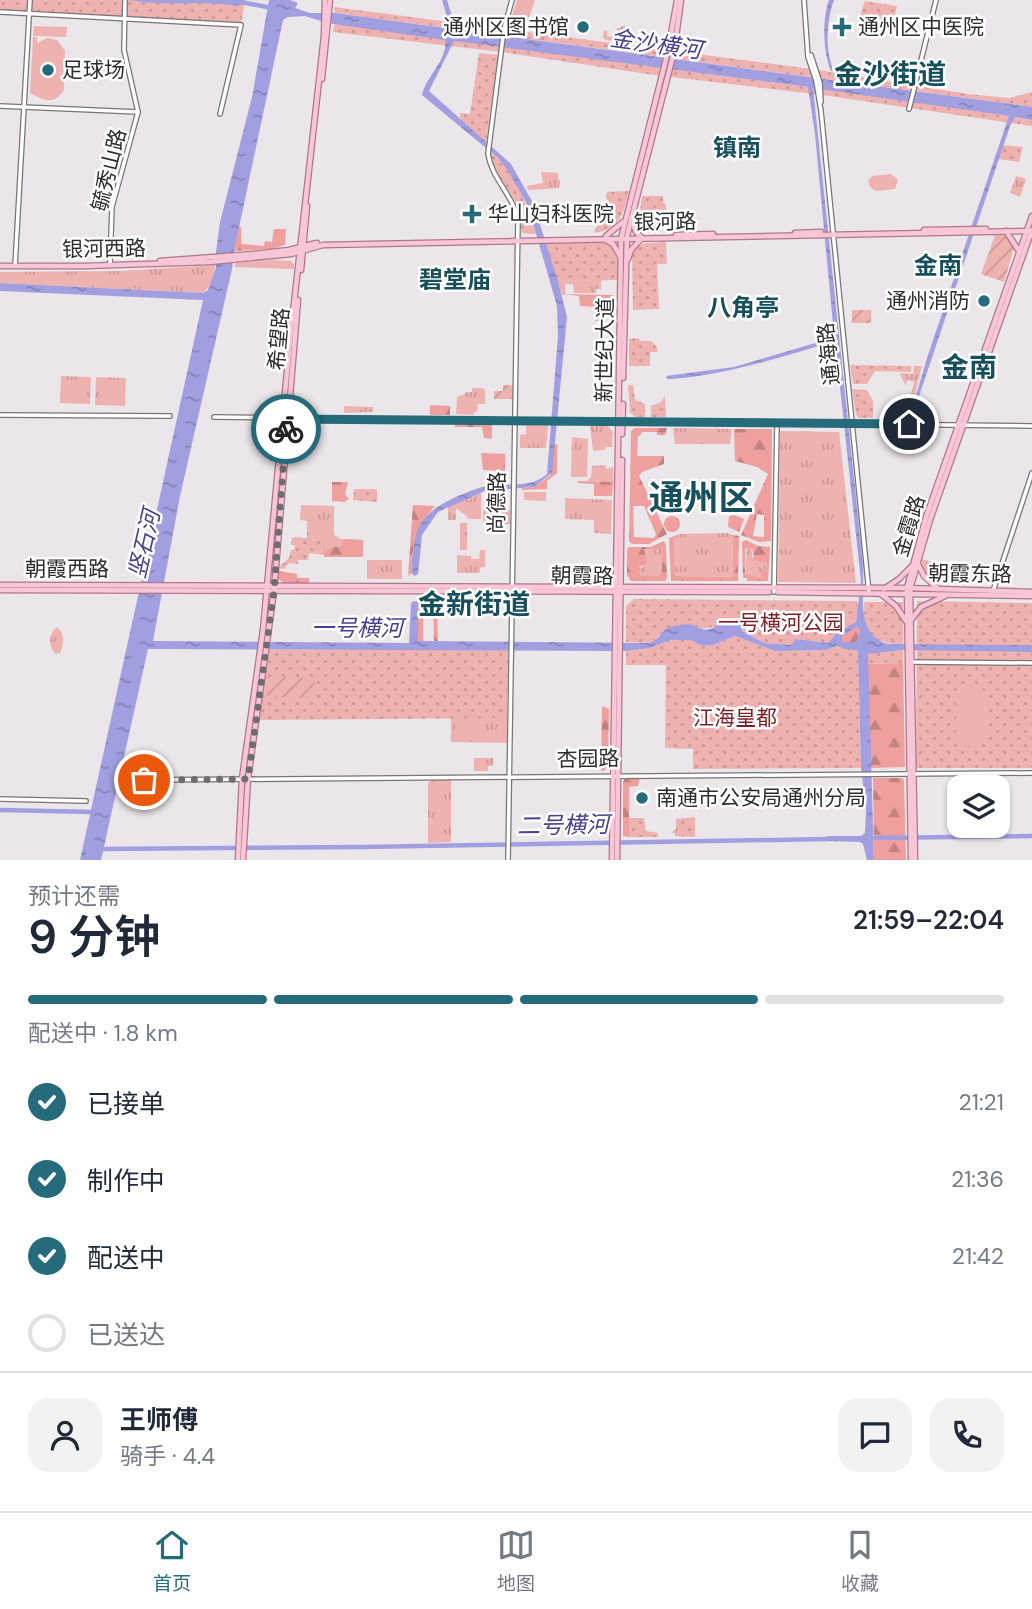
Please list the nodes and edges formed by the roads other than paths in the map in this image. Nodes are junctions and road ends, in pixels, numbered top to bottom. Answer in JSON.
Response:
{"nodes":[{"id":1,"x":30,"y":0,"type":"edge"},
{"id":2,"x":125,"y":0,"type":"edge"},
{"id":3,"x":327,"y":0,"type":"edge"},
{"id":4,"x":512,"y":0,"type":"edge"},
{"id":5,"x":679,"y":0,"type":"edge"},
{"id":6,"x":805,"y":0,"type":"edge"},
{"id":7,"x":936,"y":0,"type":"edge"},
{"id":8,"x":0,"y":12,"type":"edge"},
{"id":9,"x":30,"y":13,"type":"junction"},
{"id":10,"x":123,"y":18,"type":"junction"},
{"id":11,"x":0,"y":106,"type":"edge"},
{"id":12,"x":24,"y":107,"type":"junction"},
{"id":13,"x":909,"y":108,"type":"dead end"},
{"id":14,"x":138,"y":112,"type":"junction"},
{"id":15,"x":220,"y":114,"type":"dead end"},
{"id":16,"x":1032,"y":216,"type":"edge"},
{"id":17,"x":628,"y":218,"type":"junction"},
{"id":18,"x":1030,"y":230,"type":"edge"},
{"id":19,"x":1006,"y":231,"type":"junction"},
{"id":20,"x":833,"y":233,"type":"junction"},
{"id":21,"x":624,"y":237,"type":"junction"},
{"id":22,"x":641,"y":237,"type":"junction"},
{"id":23,"x":606,"y":238,"type":"junction"},
{"id":24,"x":519,"y":239,"type":"junction"},
{"id":25,"x":302,"y":248,"type":"junction"},
{"id":26,"x":1019,"y":252,"type":"junction"},
{"id":27,"x":624,"y":261,"type":"junction"},
{"id":28,"x":0,"y":264,"type":"edge"},
{"id":29,"x":110,"y":264,"type":"junction"},
{"id":30,"x":15,"y":265,"type":"junction"},
{"id":31,"x":0,"y":415,"type":"edge"},
{"id":32,"x":170,"y":416,"type":"dead end"},
{"id":33,"x":214,"y":417,"type":"dead end"},
{"id":34,"x":285,"y":419,"type":"junction"},
{"id":35,"x":514,"y":419,"type":"junction"},
{"id":36,"x":621,"y":421,"type":"junction"},
{"id":37,"x":776,"y":423,"type":"junction"},
{"id":38,"x":852,"y":423,"type":"junction"},
{"id":39,"x":960,"y":425,"type":"junction"},
{"id":40,"x":1032,"y":426,"type":"edge"},
{"id":41,"x":1032,"y":473,"type":"edge"},
{"id":42,"x":915,"y":564,"type":"junction"},
{"id":43,"x":0,"y":587,"type":"edge"},
{"id":44,"x":169,"y":588,"type":"joint"},
{"id":45,"x":267,"y":588,"type":"junction"},
{"id":46,"x":274,"y":589,"type":"junction"},
{"id":47,"x":511,"y":589,"type":"junction"},
{"id":48,"x":939,"y":589,"type":"junction"},
{"id":49,"x":619,"y":590,"type":"junction"},
{"id":50,"x":774,"y":590,"type":"junction"},
{"id":51,"x":867,"y":591,"type":"junction"},
{"id":52,"x":882,"y":591,"type":"junction"},
{"id":53,"x":909,"y":591,"type":"junction"},
{"id":54,"x":992,"y":593,"type":"junction"},
{"id":55,"x":950,"y":594,"type":"junction"},
{"id":56,"x":1032,"y":594,"type":"edge"},
{"id":57,"x":908,"y":622,"type":"junction"},
{"id":58,"x":265,"y":642,"type":"junction"},
{"id":59,"x":909,"y":662,"type":"junction"},
{"id":60,"x":1032,"y":663,"type":"edge"},
{"id":61,"x":910,"y":773,"type":"junction"},
{"id":62,"x":1032,"y":773,"type":"edge"},
{"id":63,"x":617,"y":774,"type":"junction"},
{"id":64,"x":509,"y":776,"type":"junction"},
{"id":65,"x":245,"y":779,"type":"junction"},
{"id":66,"x":144,"y":780,"type":"dead end"},
{"id":67,"x":0,"y":799,"type":"edge"},
{"id":68,"x":86,"y":801,"type":"dead end"},
{"id":69,"x":241,"y":852,"type":"junction"},
{"id":70,"x":238,"y":860,"type":"edge"},
{"id":71,"x":243,"y":860,"type":"edge"},
{"id":72,"x":508,"y":860,"type":"edge"},
{"id":73,"x":615,"y":860,"type":"edge"},
{"id":74,"x":913,"y":860,"type":"edge"}],
"edges":[{"from":1,"to":9,"type":"street"},
{"from":2,"to":10,"type":"street","name":"毓秀山路"},
{"from":3,"to":25,"type":"main road","name":"希望路"},
{"from":4,"to":24,"type":"street","name":"尚德路"},
{"from":5,"to":17,"type":"main road","name":"新世纪大道"},
{"from":6,"to":20,"type":"street","name":"通海路"},
{"from":7,"to":13,"type":"street"},
{"from":8,"to":9,"type":"street"},
{"from":9,"to":10,"type":"street"},
{"from":9,"to":12,"type":"street"},
{"from":10,"to":14,"type":"street","name":"毓秀山路"},
{"from":10,"to":15,"type":"street"},
{"from":11,"to":12,"type":"street"},
{"from":12,"to":14,"type":"street"},
{"from":12,"to":30,"type":"street"},
{"from":14,"to":29,"type":"street","name":"毓秀山路"},
{"from":16,"to":18,"type":"main road","name":"金霞路"},
{"from":17,"to":21,"type":"main road","name":"新世纪大道"},
{"from":17,"to":22,"type":"main road"},
{"from":17,"to":23,"type":"main road"},
{"from":18,"to":19,"type":"main road","name":"银河路"},
{"from":18,"to":20,"type":"main road","name":"银河路"},
{"from":18,"to":26,"type":"main road","name":"金霞路"},
{"from":18,"to":39,"type":"main road","name":"金霞路"},
{"from":19,"to":20,"type":"main road","name":"银河路"},
{"from":19,"to":26,"type":"main road"},
{"from":20,"to":22,"type":"main road","name":"银河路"},
{"from":20,"to":38,"type":"street","name":"通海路"},
{"from":21,"to":22,"type":"main road","name":"银河路"},
{"from":21,"to":23,"type":"main road","name":"银河路"},
{"from":21,"to":27,"type":"main road","name":"新世纪大道"},
{"from":22,"to":27,"type":"main road"},
{"from":23,"to":24,"type":"main road","name":"银河路"},
{"from":23,"to":27,"type":"main road"},
{"from":24,"to":25,"type":"main road","name":"银河路"},
{"from":24,"to":35,"type":"street","name":"尚德路"},
{"from":25,"to":29,"type":"main road","name":"银河西路"},
{"from":25,"to":34,"type":"main road","name":"希望路"},
{"from":26,"to":39,"type":"main road","name":"金霞路"},
{"from":27,"to":36,"type":"main road","name":"新世纪大道"},
{"from":28,"to":30,"type":"main road","name":"银河西路"},
{"from":29,"to":30,"type":"main road","name":"银河西路"},
{"from":31,"to":32,"type":"street"},
{"from":33,"to":34,"type":"street"},
{"from":34,"to":35,"type":"street"},
{"from":34,"to":45,"type":"main road","name":"希望路"},
{"from":34,"to":46,"type":"main road","name":"希望路"},
{"from":35,"to":36,"type":"street"},
{"from":35,"to":47,"type":"street","name":"尚德路"},
{"from":36,"to":37,"type":"street"},
{"from":36,"to":49,"type":"main road","name":"新世纪大道"},
{"from":37,"to":38,"type":"street"},
{"from":37,"to":50,"type":"street"},
{"from":38,"to":39,"type":"street"},
{"from":38,"to":51,"type":"street","name":"通海路"},
{"from":39,"to":40,"type":"street"},
{"from":39,"to":42,"type":"main road","name":"金霞路"},
{"from":41,"to":54,"type":"street"},
{"from":42,"to":48,"type":"main road"},
{"from":42,"to":52,"type":"main road"},
{"from":42,"to":53,"type":"main road","name":"金霞路"},
{"from":43,"to":44,"type":"main road","name":"朝霞西路"},
{"from":44,"to":45,"type":"main road","name":"朝霞路"},
{"from":45,"to":46,"type":"main road","name":"朝霞路"},
{"from":45,"to":58,"type":"main road","name":"希望路"},
{"from":46,"to":47,"type":"main road","name":"朝霞路"},
{"from":46,"to":58,"type":"main road","name":"希望路"},
{"from":47,"to":49,"type":"main road","name":"朝霞路"},
{"from":47,"to":64,"type":"street","name":"尚德路"},
{"from":48,"to":53,"type":"main road","name":"朝霞东路"},
{"from":48,"to":54,"type":"main road","name":"朝霞东路"},
{"from":49,"to":50,"type":"main road","name":"朝霞路"},
{"from":49,"to":63,"type":"main road","name":"新世纪大道"},
{"from":50,"to":51,"type":"main road","name":"朝霞路"},
{"from":51,"to":52,"type":"main road","name":"朝霞路"},
{"from":52,"to":53,"type":"main road","name":"朝霞路"},
{"from":52,"to":57,"type":"main road"},
{"from":53,"to":55,"type":"main road","name":"朝霞东路"},
{"from":53,"to":57,"type":"main road","name":"金霞路"},
{"from":54,"to":55,"type":"main road","name":"朝霞东路"},
{"from":54,"to":56,"type":"main road","name":"朝霞东路"},
{"from":55,"to":57,"type":"main road"},
{"from":57,"to":59,"type":"main road","name":"金霞路"},
{"from":58,"to":65,"type":"main road","name":"希望路"},
{"from":58,"to":65,"type":"main road","name":"希望路"},
{"from":59,"to":60,"type":"street"},
{"from":59,"to":61,"type":"main road","name":"金霞路"},
{"from":61,"to":62,"type":"street","name":"杏园路"},
{"from":61,"to":63,"type":"street","name":"杏园路"},
{"from":61,"to":74,"type":"main road","name":"金霞路"},
{"from":63,"to":64,"type":"street","name":"杏园路"},
{"from":63,"to":73,"type":"main road","name":"新世纪大道"},
{"from":64,"to":65,"type":"street","name":"杏园路"},
{"from":64,"to":72,"type":"street","name":"尚德路"},
{"from":65,"to":66,"type":"street","name":"杏园路"},
{"from":65,"to":69,"type":"main road","name":"希望路"},
{"from":67,"to":68,"type":"street"},
{"from":69,"to":70,"type":"main road","name":"希望路"},
{"from":69,"to":71,"type":"main road","name":"希望路"}]}
